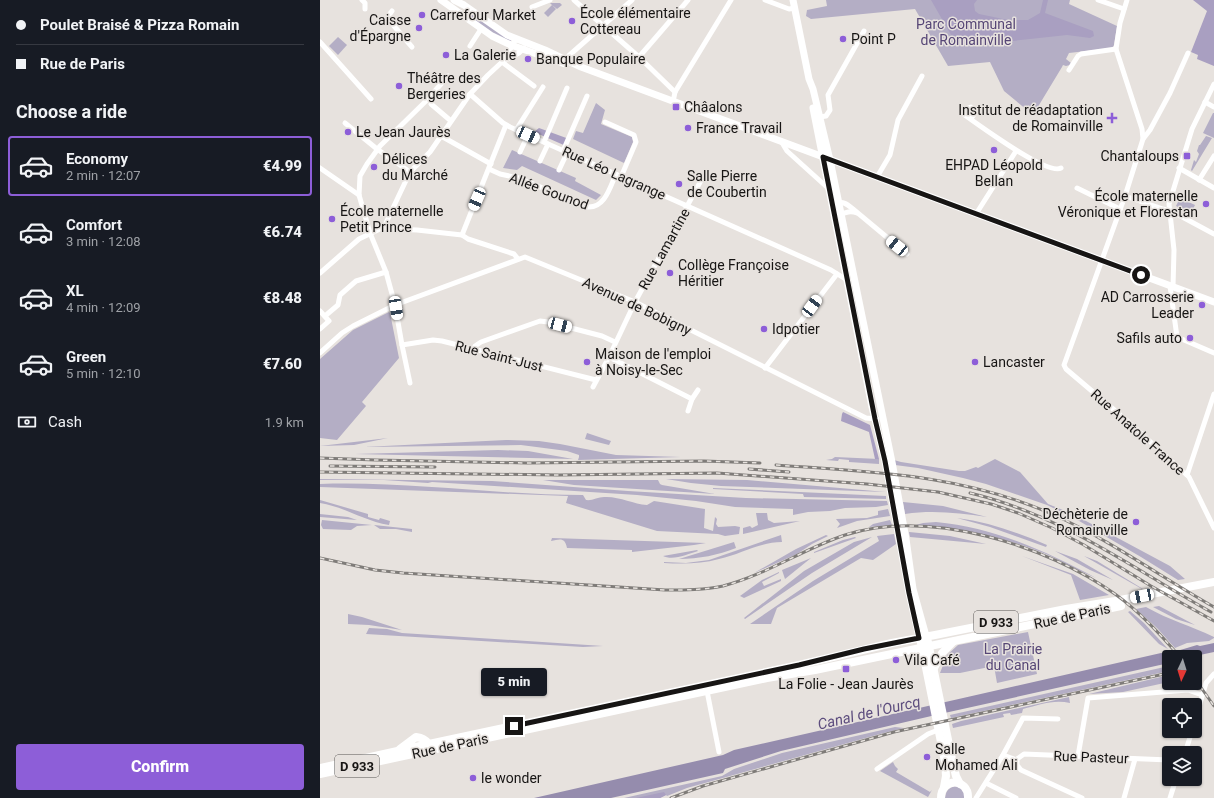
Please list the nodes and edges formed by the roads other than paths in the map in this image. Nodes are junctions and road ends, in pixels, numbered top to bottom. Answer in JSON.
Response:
{"nodes":[{"id":1,"x":362,"y":0,"type":"edge"},
{"id":2,"x":441,"y":0,"type":"edge"},
{"id":3,"x":550,"y":0,"type":"edge"},
{"id":4,"x":574,"y":0,"type":"edge"},
{"id":5,"x":632,"y":0,"type":"edge"},
{"id":6,"x":688,"y":0,"type":"edge"},
{"id":7,"x":731,"y":0,"type":"edge"},
{"id":8,"x":765,"y":0,"type":"edge"},
{"id":9,"x":793,"y":0,"type":"edge"},
{"id":10,"x":1098,"y":0,"type":"edge"},
{"id":11,"x":1127,"y":0,"type":"edge"},
{"id":12,"x":458,"y":2,"type":"edge"},
{"id":13,"x":532,"y":7,"type":"dead end"},
{"id":14,"x":365,"y":8,"type":"dead end"},
{"id":15,"x":452,"y":8,"type":"junction"},
{"id":16,"x":795,"y":8,"type":"junction"},
{"id":17,"x":1124,"y":9,"type":"junction"},
{"id":18,"x":392,"y":11,"type":"dead end"},
{"id":19,"x":604,"y":25,"type":"junction"},
{"id":20,"x":481,"y":29,"type":"junction"},
{"id":21,"x":864,"y":31,"type":"dead end"},
{"id":22,"x":516,"y":39,"type":"junction"},
{"id":23,"x":320,"y":42,"type":"edge"},
{"id":24,"x":511,"y":45,"type":"junction"},
{"id":25,"x":470,"y":46,"type":"dead end"},
{"id":26,"x":524,"y":46,"type":"junction"},
{"id":27,"x":412,"y":47,"type":"dead end"},
{"id":28,"x":1116,"y":49,"type":"junction"},
{"id":29,"x":542,"y":52,"type":"junction"},
{"id":30,"x":1188,"y":53,"type":"dead end"},
{"id":31,"x":639,"y":57,"type":"junction"},
{"id":32,"x":565,"y":59,"type":"junction"},
{"id":33,"x":502,"y":62,"type":"junction"},
{"id":34,"x":581,"y":67,"type":"junction"},
{"id":35,"x":1069,"y":70,"type":"dead end"},
{"id":36,"x":448,"y":76,"type":"dead end"},
{"id":37,"x":922,"y":76,"type":"dead end"},
{"id":38,"x":809,"y":79,"type":"junction"},
{"id":39,"x":1214,"y":84,"type":"edge"},
{"id":40,"x":534,"y":86,"type":"dead end"},
{"id":41,"x":543,"y":87,"type":"dead end"},
{"id":42,"x":568,"y":88,"type":"dead end"},
{"id":43,"x":675,"y":92,"type":"junction"},
{"id":44,"x":470,"y":94,"type":"junction"},
{"id":45,"x":587,"y":96,"type":"dead end"},
{"id":46,"x":371,"y":99,"type":"dead end"},
{"id":47,"x":673,"y":102,"type":"junction"},
{"id":48,"x":1205,"y":102,"type":"junction"},
{"id":49,"x":431,"y":104,"type":"dead end"},
{"id":50,"x":1214,"y":107,"type":"edge"},
{"id":51,"x":820,"y":118,"type":"junction"},
{"id":52,"x":971,"y":119,"type":"dead end"},
{"id":53,"x":451,"y":121,"type":"junction"},
{"id":54,"x":605,"y":122,"type":"dead end"},
{"id":55,"x":345,"y":123,"type":"dead end"},
{"id":56,"x":506,"y":125,"type":"junction"},
{"id":57,"x":516,"y":130,"type":"junction"},
{"id":58,"x":528,"y":135,"type":"junction"},
{"id":59,"x":441,"y":136,"type":"junction"},
{"id":60,"x":1143,"y":139,"type":"junction"},
{"id":61,"x":780,"y":141,"type":"junction"},
{"id":62,"x":546,"y":143,"type":"junction"},
{"id":63,"x":377,"y":149,"type":"junction"},
{"id":64,"x":1016,"y":150,"type":"junction"},
{"id":65,"x":520,"y":152,"type":"dead end"},
{"id":66,"x":565,"y":152,"type":"junction"},
{"id":67,"x":1214,"y":156,"type":"edge"},
{"id":68,"x":827,"y":159,"type":"junction"},
{"id":69,"x":540,"y":161,"type":"dead end"},
{"id":70,"x":490,"y":166,"type":"junction"},
{"id":71,"x":320,"y":168,"type":"edge"},
{"id":72,"x":1061,"y":168,"type":"dead end"},
{"id":73,"x":1179,"y":168,"type":"junction"},
{"id":74,"x":559,"y":170,"type":"dead end"},
{"id":75,"x":410,"y":172,"type":"junction"},
{"id":76,"x":619,"y":175,"type":"junction"},
{"id":77,"x":704,"y":175,"type":"dead end"},
{"id":78,"x":877,"y":177,"type":"junction"},
{"id":79,"x":1199,"y":180,"type":"junction"},
{"id":80,"x":828,"y":188,"type":"junction"},
{"id":81,"x":1077,"y":188,"type":"dead end"},
{"id":82,"x":1214,"y":188,"type":"edge"},
{"id":83,"x":359,"y":195,"type":"junction"},
{"id":84,"x":1125,"y":196,"type":"junction"},
{"id":85,"x":839,"y":203,"type":"junction"},
{"id":86,"x":847,"y":205,"type":"junction"},
{"id":87,"x":688,"y":206,"type":"junction"},
{"id":88,"x":1120,"y":209,"type":"junction"},
{"id":89,"x":833,"y":210,"type":"junction"},
{"id":90,"x":1169,"y":211,"type":"junction"},
{"id":91,"x":844,"y":213,"type":"junction"},
{"id":92,"x":857,"y":213,"type":"junction"},
{"id":93,"x":976,"y":214,"type":"junction"},
{"id":94,"x":384,"y":227,"type":"junction"},
{"id":95,"x":370,"y":233,"type":"junction"},
{"id":96,"x":1214,"y":234,"type":"edge"},
{"id":97,"x":462,"y":235,"type":"junction"},
{"id":98,"x":907,"y":254,"type":"dead end"},
{"id":99,"x":518,"y":259,"type":"junction"},
{"id":100,"x":1101,"y":260,"type":"junction"},
{"id":101,"x":844,"y":262,"type":"junction"},
{"id":102,"x":831,"y":270,"type":"junction"},
{"id":103,"x":386,"y":272,"type":"junction"},
{"id":104,"x":320,"y":273,"type":"edge"},
{"id":105,"x":837,"y":274,"type":"junction"},
{"id":106,"x":847,"y":280,"type":"junction"},
{"id":107,"x":1172,"y":287,"type":"junction"},
{"id":108,"x":635,"y":302,"type":"junction"},
{"id":109,"x":1214,"y":302,"type":"edge"},
{"id":110,"x":395,"y":305,"type":"junction"},
{"id":111,"x":320,"y":311,"type":"edge"},
{"id":112,"x":324,"y":316,"type":"junction"},
{"id":113,"x":320,"y":329,"type":"edge"},
{"id":114,"x":615,"y":342,"type":"junction"},
{"id":115,"x":402,"y":345,"type":"junction"},
{"id":116,"x":474,"y":349,"type":"junction"},
{"id":117,"x":320,"y":353,"type":"edge"},
{"id":118,"x":1214,"y":353,"type":"edge"},
{"id":119,"x":609,"y":357,"type":"junction"},
{"id":120,"x":765,"y":368,"type":"junction"},
{"id":121,"x":596,"y":380,"type":"junction"},
{"id":122,"x":410,"y":383,"type":"dead end"},
{"id":123,"x":592,"y":387,"type":"dead end"},
{"id":124,"x":698,"y":390,"type":"dead end"},
{"id":125,"x":1214,"y":394,"type":"edge"},
{"id":126,"x":692,"y":399,"type":"junction"},
{"id":127,"x":688,"y":411,"type":"dead end"},
{"id":128,"x":878,"y":418,"type":"junction"},
{"id":129,"x":1187,"y":475,"type":"junction"},
{"id":130,"x":1214,"y":528,"type":"edge"},
{"id":131,"x":1214,"y":582,"type":"edge"},
{"id":132,"x":1214,"y":587,"type":"edge"},
{"id":133,"x":1199,"y":588,"type":"junction"},
{"id":134,"x":1118,"y":604,"type":"junction"},
{"id":135,"x":923,"y":637,"type":"junction"},
{"id":136,"x":955,"y":641,"type":"junction"},
{"id":137,"x":925,"y":647,"type":"junction"},
{"id":138,"x":933,"y":670,"type":"junction"},
{"id":139,"x":1214,"y":674,"type":"edge"},
{"id":140,"x":707,"y":691,"type":"junction"},
{"id":141,"x":1202,"y":695,"type":"junction"},
{"id":142,"x":1201,"y":698,"type":"edge"},
{"id":143,"x":936,"y":701,"type":"junction"},
{"id":144,"x":1058,"y":719,"type":"dead end"},
{"id":145,"x":942,"y":731,"type":"junction"},
{"id":146,"x":429,"y":744,"type":"junction"},
{"id":147,"x":719,"y":752,"type":"dead end"},
{"id":148,"x":1003,"y":755,"type":"junction"},
{"id":149,"x":1078,"y":756,"type":"junction"},
{"id":150,"x":394,"y":758,"type":"junction"},
{"id":151,"x":1135,"y":759,"type":"junction"},
{"id":152,"x":1017,"y":760,"type":"junction"},
{"id":153,"x":1162,"y":760,"type":"edge"},
{"id":154,"x":320,"y":768,"type":"edge"},
{"id":155,"x":877,"y":769,"type":"dead end"},
{"id":156,"x":320,"y":774,"type":"edge"},
{"id":157,"x":986,"y":783,"type":"junction"},
{"id":158,"x":960,"y":784,"type":"junction"},
{"id":159,"x":1174,"y":786,"type":"edge"},
{"id":160,"x":940,"y":794,"type":"edge"},
{"id":161,"x":968,"y":795,"type":"edge"},
{"id":162,"x":978,"y":796,"type":"edge"},
{"id":163,"x":1016,"y":798,"type":"edge"},
{"id":164,"x":1082,"y":798,"type":"edge"},
{"id":165,"x":1124,"y":798,"type":"edge"},
{"id":166,"x":1170,"y":798,"type":"edge"}],
"edges":[{"from":1,"to":14,"type":"street"},
{"from":2,"to":15,"type":"main road"},
{"from":3,"to":13,"type":"street"},
{"from":4,"to":19,"type":"street"},
{"from":5,"to":19,"type":"street"},
{"from":6,"to":31,"type":"street"},
{"from":7,"to":43,"type":"street"},
{"from":8,"to":16,"type":"street"},
{"from":9,"to":16,"type":"main road"},
{"from":10,"to":17,"type":"street"},
{"from":11,"to":17,"type":"street"},
{"from":12,"to":15,"type":"main road"},
{"from":12,"to":22,"type":"main road"},
{"from":15,"to":20,"type":"main road"},
{"from":16,"to":38,"type":"main road"},
{"from":17,"to":28,"type":"street"},
{"from":18,"to":27,"type":"street"},
{"from":19,"to":31,"type":"street"},
{"from":19,"to":32,"type":"street"},
{"from":20,"to":24,"type":"main road"},
{"from":20,"to":25,"type":"street"},
{"from":21,"to":51,"type":"street"},
{"from":22,"to":24,"type":"street"},
{"from":22,"to":26,"type":"main road"},
{"from":23,"to":46,"type":"street"},
{"from":24,"to":26,"type":"main road"},
{"from":24,"to":33,"type":"street"},
{"from":26,"to":29,"type":"main road"},
{"from":26,"to":33,"type":"street"},
{"from":28,"to":35,"type":"street"},
{"from":28,"to":60,"type":"street"},
{"from":29,"to":32,"type":"main road"},
{"from":29,"to":34,"type":"main road"},
{"from":30,"to":60,"type":"street"},
{"from":31,"to":43,"type":"street"},
{"from":32,"to":34,"type":"main road"},
{"from":33,"to":40,"type":"street"},
{"from":33,"to":44,"type":"street"},
{"from":34,"to":47,"type":"main road"},
{"from":36,"to":63,"type":"street"},
{"from":37,"to":78,"type":"street"},
{"from":38,"to":51,"type":"main road"},
{"from":38,"to":68,"type":"main road"},
{"from":39,"to":48,"type":"street"},
{"from":41,"to":57,"type":"street"},
{"from":42,"to":62,"type":"street"},
{"from":43,"to":47,"type":"street"},
{"from":44,"to":53,"type":"street"},
{"from":44,"to":56,"type":"street","name":"Rue Léo Lagrange"},
{"from":45,"to":66,"type":"street"},
{"from":47,"to":61,"type":"main road"},
{"from":48,"to":50,"type":"street"},
{"from":48,"to":73,"type":"street"},
{"from":49,"to":53,"type":"street"},
{"from":51,"to":68,"type":"main road"},
{"from":52,"to":64,"type":"street"},
{"from":53,"to":59,"type":"street"},
{"from":54,"to":76,"type":"street"},
{"from":55,"to":63,"type":"street"},
{"from":56,"to":57,"type":"street","name":"Rue Léo Lagrange"},
{"from":56,"to":70,"type":"street"},
{"from":57,"to":58,"type":"street","name":"Rue Léo Lagrange"},
{"from":58,"to":62,"type":"street","name":"Rue Léo Lagrange"},
{"from":58,"to":65,"type":"street"},
{"from":59,"to":70,"type":"street"},
{"from":59,"to":75,"type":"street"},
{"from":60,"to":84,"type":"street"},
{"from":61,"to":68,"type":"main road"},
{"from":61,"to":80,"type":"street"},
{"from":62,"to":66,"type":"street","name":"Rue Léo Lagrange"},
{"from":62,"to":69,"type":"street"},
{"from":63,"to":75,"type":"street"},
{"from":63,"to":83,"type":"street"},
{"from":64,"to":72,"type":"street"},
{"from":64,"to":93,"type":"street"},
{"from":66,"to":74,"type":"street"},
{"from":66,"to":76,"type":"street","name":"Rue Léo Lagrange"},
{"from":67,"to":79,"type":"street"},
{"from":68,"to":78,"type":"main road"},
{"from":68,"to":80,"type":"main road"},
{"from":68,"to":85,"type":"main road"},
{"from":70,"to":76,"type":"street","name":"Allée Gounod"},
{"from":70,"to":97,"type":"street"},
{"from":71,"to":83,"type":"street"},
{"from":73,"to":79,"type":"street"},
{"from":73,"to":90,"type":"street"},
{"from":75,"to":94,"type":"street"},
{"from":76,"to":87,"type":"street","name":"Rue Léo Lagrange"},
{"from":77,"to":87,"type":"street","name":"Rue Lamartine"},
{"from":78,"to":93,"type":"main road"},
{"from":79,"to":82,"type":"street"},
{"from":80,"to":89,"type":"main road"},
{"from":81,"to":88,"type":"street"},
{"from":83,"to":95,"type":"street"},
{"from":84,"to":88,"type":"street"},
{"from":84,"to":90,"type":"street"},
{"from":85,"to":86,"type":"street"},
{"from":85,"to":89,"type":"street"},
{"from":85,"to":91,"type":"main road"},
{"from":86,"to":91,"type":"street"},
{"from":86,"to":92,"type":"street"},
{"from":87,"to":102,"type":"street","name":"Rue Léo Lagrange"},
{"from":87,"to":108,"type":"street","name":"Rue Lamartine"},
{"from":88,"to":100,"type":"street"},
{"from":89,"to":91,"type":"street"},
{"from":89,"to":101,"type":"main road"},
{"from":90,"to":96,"type":"street"},
{"from":90,"to":107,"type":"street"},
{"from":91,"to":92,"type":"street"},
{"from":91,"to":128,"type":"main road"},
{"from":92,"to":98,"type":"street"},
{"from":93,"to":100,"type":"main road"},
{"from":94,"to":95,"type":"street"},
{"from":94,"to":97,"type":"street","name":"Avenue de Bobigny"},
{"from":95,"to":103,"type":"street"},
{"from":95,"to":104,"type":"street"},
{"from":97,"to":99,"type":"street","name":"Avenue de Bobigny"},
{"from":99,"to":108,"type":"street","name":"Avenue de Bobigny"},
{"from":99,"to":110,"type":"street"},
{"from":100,"to":107,"type":"main road"},
{"from":100,"to":129,"type":"street","name":"Rue Anatole France"},
{"from":101,"to":102,"type":"street"},
{"from":101,"to":106,"type":"main road"},
{"from":102,"to":105,"type":"street","name":"Rue Léo Lagrange"},
{"from":103,"to":110,"type":"street"},
{"from":103,"to":112,"type":"street"},
{"from":105,"to":106,"type":"street","name":"Rue Léo Lagrange"},
{"from":105,"to":120,"type":"street"},
{"from":106,"to":128,"type":"main road"},
{"from":107,"to":109,"type":"main road"},
{"from":107,"to":118,"type":"street"},
{"from":108,"to":114,"type":"street"},
{"from":108,"to":120,"type":"street","name":"Avenue de Bobigny"},
{"from":110,"to":115,"type":"street"},
{"from":110,"to":117,"type":"street"},
{"from":111,"to":112,"type":"street"},
{"from":112,"to":113,"type":"street"},
{"from":114,"to":116,"type":"street"},
{"from":114,"to":119,"type":"street"},
{"from":115,"to":116,"type":"street","name":"Rue Saint-Just"},
{"from":115,"to":122,"type":"street"},
{"from":116,"to":121,"type":"street","name":"Rue Saint-Just"},
{"from":119,"to":121,"type":"street"},
{"from":119,"to":126,"type":"street"},
{"from":120,"to":128,"type":"street","name":"Avenue de Bobigny"},
{"from":121,"to":123,"type":"street"},
{"from":124,"to":126,"type":"street"},
{"from":125,"to":129,"type":"street"},
{"from":126,"to":127,"type":"street"},
{"from":128,"to":135,"type":"main road"},
{"from":129,"to":130,"type":"street","name":"Rue Anatole France"},
{"from":131,"to":133,"type":"main road","number":"D 933"},
{"from":132,"to":133,"type":"main road","name":"Rue de Paris","number":"D 933"},
{"from":133,"to":134,"type":"main road","name":"Rue de Paris","number":"D 933"},
{"from":134,"to":135,"type":"main road","number":"D 933"},
{"from":134,"to":136,"type":"main road","name":"Rue de Paris","number":"D 933"},
{"from":135,"to":137,"type":"main road"},
{"from":135,"to":146,"type":"main road","name":"Rue de Paris","number":"D 933"},
{"from":136,"to":137,"type":"main road","name":"Rue de Paris","number":"D 933"},
{"from":136,"to":138,"type":"main road"},
{"from":137,"to":138,"type":"main road"},
{"from":137,"to":140,"type":"main road","name":"Rue de Paris","number":"D 933"},
{"from":137,"to":143,"type":"main road"},
{"from":138,"to":143,"type":"main road"},
{"from":139,"to":141,"type":"street"},
{"from":140,"to":147,"type":"street"},
{"from":140,"to":150,"type":"main road","name":"Rue de Paris","number":"D 933"},
{"from":141,"to":142,"type":"street"},
{"from":141,"to":149,"type":"street"},
{"from":143,"to":145,"type":"main road"},
{"from":144,"to":148,"type":"street"},
{"from":145,"to":155,"type":"street"},
{"from":145,"to":158,"type":"main road"},
{"from":145,"to":160,"type":"main road"},
{"from":146,"to":150,"type":"main road","name":"Rue de Paris"},
{"from":146,"to":154,"type":"main road","name":"Rue de Paris","number":"D 933"},
{"from":148,"to":152,"type":"street","name":"Rue Pasteur"},
{"from":148,"to":157,"type":"street"},
{"from":149,"to":151,"type":"street","name":"Rue Pasteur"},
{"from":149,"to":152,"type":"street","name":"Rue Pasteur"},
{"from":150,"to":156,"type":"main road","name":"Rue de Paris","number":"D 933"},
{"from":151,"to":153,"type":"street","name":"Rue Pasteur"},
{"from":151,"to":165,"type":"street"},
{"from":152,"to":164,"type":"street","name":"Rue Pasteur"},
{"from":157,"to":162,"type":"street"},
{"from":157,"to":163,"type":"street"},
{"from":158,"to":160,"type":"main road"},
{"from":158,"to":161,"type":"main road"},
{"from":159,"to":166,"type":"street"},
{"from":161,"to":162,"type":"street"}]}
